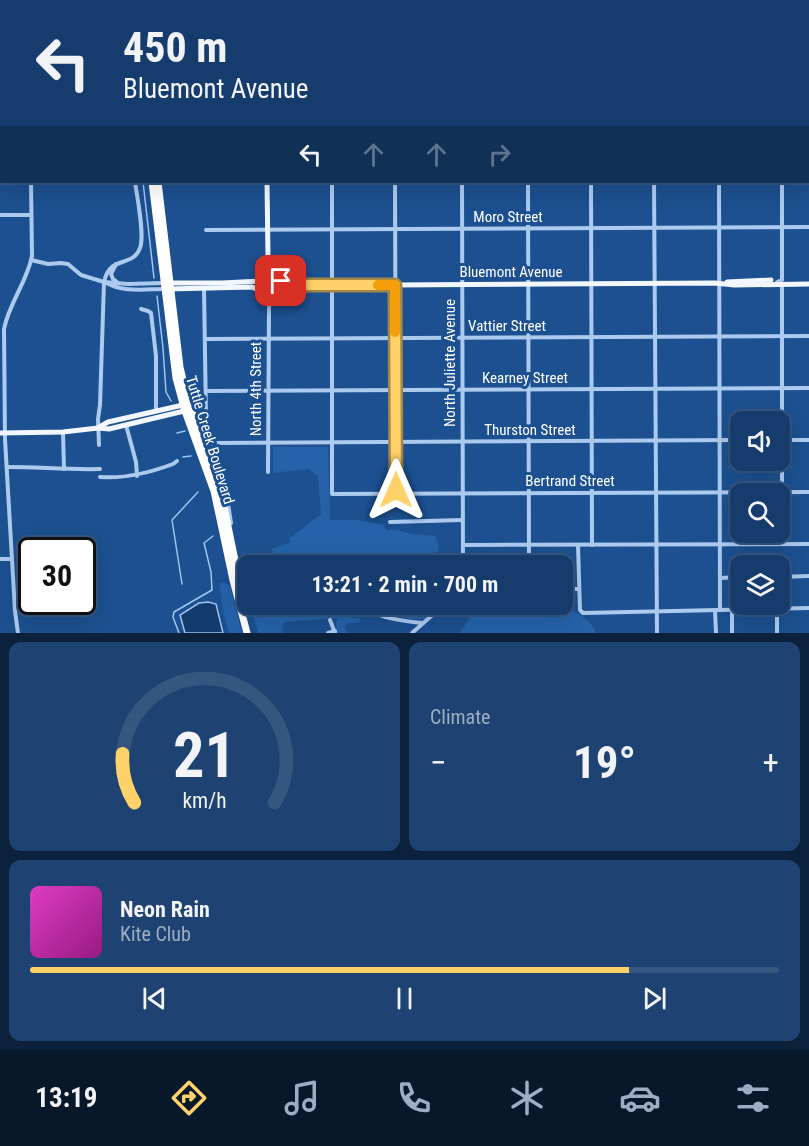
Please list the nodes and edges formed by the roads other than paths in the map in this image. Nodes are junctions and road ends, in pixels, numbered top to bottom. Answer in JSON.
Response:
{"nodes":[{"id":1,"x":31,"y":183,"type":"edge"},
{"id":2,"x":135,"y":183,"type":"edge"},
{"id":3,"x":152,"y":183,"type":"edge"},
{"id":4,"x":159,"y":183,"type":"edge"},
{"id":5,"x":267,"y":183,"type":"edge"},
{"id":6,"x":332,"y":183,"type":"edge"},
{"id":7,"x":395,"y":183,"type":"edge"},
{"id":8,"x":462,"y":183,"type":"edge"},
{"id":9,"x":528,"y":183,"type":"edge"},
{"id":10,"x":591,"y":183,"type":"edge"},
{"id":11,"x":654,"y":183,"type":"edge"},
{"id":12,"x":718,"y":183,"type":"edge"},
{"id":13,"x":782,"y":183,"type":"edge"},
{"id":14,"x":0,"y":215,"type":"edge"},
{"id":15,"x":32,"y":215,"type":"junction"},
{"id":16,"x":782,"y":227,"type":"junction"},
{"id":17,"x":809,"y":227,"type":"edge"},
{"id":18,"x":591,"y":228,"type":"junction"},
{"id":19,"x":655,"y":228,"type":"junction"},
{"id":20,"x":718,"y":228,"type":"junction"},
{"id":21,"x":395,"y":229,"type":"junction"},
{"id":22,"x":462,"y":229,"type":"junction"},
{"id":23,"x":528,"y":229,"type":"junction"},
{"id":24,"x":206,"y":230,"type":"dead end"},
{"id":25,"x":271,"y":230,"type":"junction"},
{"id":26,"x":332,"y":230,"type":"junction"},
{"id":27,"x":268,"y":256,"type":"junction"},
{"id":28,"x":31,"y":260,"type":"junction"},
{"id":29,"x":117,"y":264,"type":"junction"},
{"id":30,"x":274,"y":278,"type":"junction"},
{"id":31,"x":262,"y":279,"type":"junction"},
{"id":32,"x":104,"y":282,"type":"junction"},
{"id":33,"x":782,"y":282,"type":"junction"},
{"id":34,"x":809,"y":282,"type":"edge"},
{"id":35,"x":222,"y":283,"type":"junction"},
{"id":36,"x":655,"y":283,"type":"junction"},
{"id":37,"x":718,"y":283,"type":"junction"},
{"id":38,"x":122,"y":284,"type":"junction"},
{"id":39,"x":462,"y":284,"type":"junction"},
{"id":40,"x":528,"y":284,"type":"junction"},
{"id":41,"x":591,"y":284,"type":"junction"},
{"id":42,"x":303,"y":285,"type":"junction"},
{"id":43,"x":332,"y":285,"type":"junction"},
{"id":44,"x":395,"y":285,"type":"junction"},
{"id":45,"x":167,"y":286,"type":"junction"},
{"id":46,"x":204,"y":289,"type":"junction"},
{"id":47,"x":275,"y":291,"type":"junction"},
{"id":48,"x":263,"y":292,"type":"junction"},
{"id":49,"x":269,"y":307,"type":"junction"},
{"id":50,"x":141,"y":309,"type":"dead end"},
{"id":51,"x":782,"y":336,"type":"junction"},
{"id":52,"x":809,"y":336,"type":"edge"},
{"id":53,"x":591,"y":337,"type":"junction"},
{"id":54,"x":655,"y":337,"type":"junction"},
{"id":55,"x":719,"y":337,"type":"junction"},
{"id":56,"x":395,"y":338,"type":"junction"},
{"id":57,"x":462,"y":338,"type":"junction"},
{"id":58,"x":528,"y":338,"type":"junction"},
{"id":59,"x":205,"y":339,"type":"junction"},
{"id":60,"x":268,"y":339,"type":"junction"},
{"id":61,"x":332,"y":339,"type":"junction"},
{"id":62,"x":782,"y":388,"type":"junction"},
{"id":63,"x":809,"y":388,"type":"edge"},
{"id":64,"x":591,"y":389,"type":"junction"},
{"id":65,"x":656,"y":389,"type":"junction"},
{"id":66,"x":719,"y":389,"type":"junction"},
{"id":67,"x":395,"y":390,"type":"junction"},
{"id":68,"x":462,"y":390,"type":"junction"},
{"id":69,"x":528,"y":390,"type":"junction"},
{"id":70,"x":206,"y":391,"type":"junction"},
{"id":71,"x":268,"y":391,"type":"junction"},
{"id":72,"x":332,"y":391,"type":"junction"},
{"id":73,"x":186,"y":407,"type":"junction"},
{"id":74,"x":156,"y":411,"type":"junction"},
{"id":75,"x":782,"y":411,"type":"edge"},
{"id":76,"x":140,"y":418,"type":"junction"},
{"id":77,"x":126,"y":425,"type":"junction"},
{"id":78,"x":98,"y":428,"type":"junction"},
{"id":79,"x":63,"y":432,"type":"junction"},
{"id":80,"x":3,"y":433,"type":"edge"},
{"id":81,"x":730,"y":440,"type":"edge"},
{"id":82,"x":790,"y":440,"type":"edge"},
{"id":83,"x":809,"y":440,"type":"edge"},
{"id":84,"x":592,"y":441,"type":"junction"},
{"id":85,"x":656,"y":441,"type":"junction"},
{"id":86,"x":719,"y":441,"type":"junction"},
{"id":87,"x":396,"y":442,"type":"junction"},
{"id":88,"x":462,"y":442,"type":"junction"},
{"id":89,"x":528,"y":442,"type":"junction"},
{"id":90,"x":212,"y":443,"type":"junction"},
{"id":91,"x":268,"y":443,"type":"junction"},
{"id":92,"x":332,"y":443,"type":"junction"},
{"id":93,"x":99,"y":445,"type":"dead end"},
{"id":94,"x":177,"y":461,"type":"dead end"},
{"id":95,"x":7,"y":467,"type":"junction"},
{"id":96,"x":64,"y":469,"type":"junction"},
{"id":97,"x":100,"y":469,"type":"dead end"},
{"id":98,"x":268,"y":472,"type":"dead end"},
{"id":99,"x":137,"y":476,"type":"junction"},
{"id":100,"x":100,"y":477,"type":"dead end"},
{"id":101,"x":719,"y":492,"type":"junction"},
{"id":102,"x":730,"y":492,"type":"edge"},
{"id":103,"x":790,"y":492,"type":"edge"},
{"id":104,"x":809,"y":492,"type":"edge"},
{"id":105,"x":529,"y":493,"type":"junction"},
{"id":106,"x":592,"y":493,"type":"junction"},
{"id":107,"x":656,"y":493,"type":"junction"},
{"id":108,"x":396,"y":494,"type":"junction"},
{"id":109,"x":462,"y":494,"type":"junction"},
{"id":110,"x":225,"y":499,"type":"junction"},
{"id":111,"x":462,"y":520,"type":"junction"},
{"id":112,"x":390,"y":522,"type":"dead end"},
{"id":113,"x":222,"y":527,"type":"junction"},
{"id":114,"x":656,"y":544,"type":"junction"},
{"id":115,"x":720,"y":544,"type":"junction"},
{"id":116,"x":782,"y":544,"type":"joint"},
{"id":117,"x":809,"y":544,"type":"edge"},
{"id":118,"x":463,"y":545,"type":"junction"},
{"id":119,"x":529,"y":545,"type":"junction"},
{"id":120,"x":578,"y":545,"type":"junction"},
{"id":121,"x":592,"y":545,"type":"junction"},
{"id":122,"x":463,"y":555,"type":"edge"},
{"id":123,"x":529,"y":555,"type":"edge"},
{"id":124,"x":0,"y":559,"type":"edge"},
{"id":125,"x":12,"y":559,"type":"junction"},
{"id":126,"x":809,"y":576,"type":"edge"},
{"id":127,"x":790,"y":577,"type":"edge"},
{"id":128,"x":720,"y":578,"type":"junction"},
{"id":129,"x":730,"y":578,"type":"edge"},
{"id":130,"x":573,"y":589,"type":"edge"},
{"id":131,"x":579,"y":589,"type":"junction"},
{"id":132,"x":790,"y":608,"type":"edge"},
{"id":133,"x":809,"y":608,"type":"edge"},
{"id":134,"x":730,"y":609,"type":"edge"},
{"id":135,"x":718,"y":610,"type":"junction"},
{"id":136,"x":657,"y":611,"type":"junction"},
{"id":137,"x":382,"y":615,"type":"edge"},
{"id":138,"x":432,"y":615,"type":"edge"},
{"id":139,"x":732,"y":615,"type":"edge"},
{"id":140,"x":777,"y":615,"type":"edge"},
{"id":141,"x":385,"y":616,"type":"joint"},
{"id":142,"x":330,"y":620,"type":"dead end"},
{"id":143,"x":409,"y":621,"type":"junction"},
{"id":144,"x":422,"y":623,"type":"junction"},
{"id":145,"x":335,"y":632,"type":"edge"},
{"id":146,"x":414,"y":632,"type":"edge"},
{"id":147,"x":18,"y":633,"type":"edge"},
{"id":148,"x":249,"y":633,"type":"edge"},
{"id":149,"x":328,"y":633,"type":"edge"},
{"id":150,"x":657,"y":633,"type":"edge"},
{"id":151,"x":716,"y":633,"type":"edge"},
{"id":152,"x":732,"y":633,"type":"edge"},
{"id":153,"x":777,"y":633,"type":"edge"}],
"edges":[{"from":1,"to":15,"type":"street"},
{"from":2,"to":29,"type":"street"},
{"from":3,"to":45,"type":"highway","name":"Tuttle Creek Boulevard"},
{"from":4,"to":45,"type":"highway","name":"Tuttle Creek Boulevard"},
{"from":5,"to":25,"type":"main road"},
{"from":6,"to":26,"type":"street"},
{"from":7,"to":21,"type":"street"},
{"from":8,"to":22,"type":"street","name":"North Juliette Avenue"},
{"from":9,"to":23,"type":"street"},
{"from":10,"to":18,"type":"street"},
{"from":11,"to":19,"type":"street"},
{"from":12,"to":20,"type":"street"},
{"from":13,"to":16,"type":"street"},
{"from":14,"to":15,"type":"street"},
{"from":15,"to":28,"type":"street"},
{"from":16,"to":17,"type":"street","name":"Moro Street"},
{"from":16,"to":20,"type":"street","name":"Moro Street"},
{"from":16,"to":33,"type":"street"},
{"from":18,"to":19,"type":"street","name":"Moro Street"},
{"from":18,"to":23,"type":"street","name":"Moro Street"},
{"from":18,"to":41,"type":"street"},
{"from":19,"to":20,"type":"street","name":"Moro Street"},
{"from":19,"to":36,"type":"street"},
{"from":20,"to":37,"type":"street"},
{"from":21,"to":22,"type":"street","name":"Moro Street"},
{"from":21,"to":26,"type":"street","name":"Moro Street"},
{"from":21,"to":44,"type":"street"},
{"from":22,"to":23,"type":"street","name":"Moro Street"},
{"from":22,"to":39,"type":"street","name":"North Juliette Avenue"},
{"from":23,"to":40,"type":"street"},
{"from":24,"to":25,"type":"street","name":"Moro Street"},
{"from":25,"to":26,"type":"street","name":"Moro Street"},
{"from":25,"to":27,"type":"main road"},
{"from":26,"to":43,"type":"street"},
{"from":27,"to":30,"type":"main road"},
{"from":27,"to":31,"type":"main road"},
{"from":28,"to":32,"type":"street"},
{"from":28,"to":80,"type":"street"},
{"from":29,"to":32,"type":"street"},
{"from":29,"to":38,"type":"street"},
{"from":30,"to":31,"type":"main road"},
{"from":30,"to":42,"type":"main road","name":"Bluemont Avenue"},
{"from":30,"to":47,"type":"main road"},
{"from":31,"to":35,"type":"main road"},
{"from":31,"to":48,"type":"main road"},
{"from":32,"to":38,"type":"street"},
{"from":32,"to":45,"type":"street"},
{"from":32,"to":78,"type":"street"},
{"from":33,"to":34,"type":"main road","name":"Bluemont Avenue"},
{"from":33,"to":37,"type":"main road","name":"Bluemont Avenue"},
{"from":33,"to":37,"type":"main road","name":"Bluemont Avenue"},
{"from":33,"to":51,"type":"street"},
{"from":35,"to":45,"type":"main road"},
{"from":35,"to":46,"type":"street"},
{"from":36,"to":37,"type":"main road","name":"Bluemont Avenue"},
{"from":36,"to":41,"type":"main road","name":"Bluemont Avenue"},
{"from":36,"to":54,"type":"street"},
{"from":37,"to":55,"type":"street"},
{"from":38,"to":45,"type":"street"},
{"from":39,"to":40,"type":"main road","name":"Bluemont Avenue"},
{"from":39,"to":44,"type":"main road","name":"Bluemont Avenue"},
{"from":39,"to":57,"type":"street","name":"North Juliette Avenue"},
{"from":40,"to":41,"type":"main road","name":"Bluemont Avenue"},
{"from":40,"to":58,"type":"street"},
{"from":41,"to":53,"type":"street"},
{"from":42,"to":43,"type":"main road","name":"Bluemont Avenue"},
{"from":42,"to":47,"type":"main road","name":"Bluemont Avenue"},
{"from":43,"to":44,"type":"main road","name":"Bluemont Avenue"},
{"from":43,"to":61,"type":"street"},
{"from":44,"to":56,"type":"street"},
{"from":45,"to":46,"type":"main road"},
{"from":45,"to":73,"type":"highway","name":"Tuttle Creek Boulevard"},
{"from":46,"to":48,"type":"main road"},
{"from":46,"to":59,"type":"street"},
{"from":47,"to":48,"type":"main road"},
{"from":47,"to":49,"type":"street","name":"North 4th Street"},
{"from":48,"to":49,"type":"street","name":"North 4th Street"},
{"from":49,"to":60,"type":"street","name":"North 4th Street"},
{"from":50,"to":74,"type":"street"},
{"from":51,"to":52,"type":"street","name":"Vattier Street"},
{"from":51,"to":55,"type":"street","name":"Vattier Street"},
{"from":51,"to":62,"type":"street"},
{"from":53,"to":54,"type":"street","name":"Vattier Street"},
{"from":53,"to":58,"type":"street","name":"Vattier Street"},
{"from":53,"to":64,"type":"street"},
{"from":54,"to":55,"type":"street","name":"Vattier Street"},
{"from":54,"to":65,"type":"street"},
{"from":55,"to":66,"type":"street"},
{"from":56,"to":57,"type":"street","name":"Vattier Street"},
{"from":56,"to":61,"type":"street","name":"Vattier Street"},
{"from":56,"to":67,"type":"street"},
{"from":57,"to":58,"type":"street","name":"Vattier Street"},
{"from":57,"to":68,"type":"street","name":"North Juliette Avenue"},
{"from":58,"to":69,"type":"street"},
{"from":59,"to":60,"type":"street","name":"Vattier Street"},
{"from":59,"to":70,"type":"street"},
{"from":60,"to":61,"type":"street","name":"Vattier Street"},
{"from":60,"to":71,"type":"street","name":"North 4th Street"},
{"from":61,"to":72,"type":"street"},
{"from":62,"to":63,"type":"street","name":"Kearney Street"},
{"from":62,"to":66,"type":"street","name":"Kearney Street"},
{"from":62,"to":75,"type":"street"},
{"from":64,"to":65,"type":"street","name":"Kearney Street"},
{"from":64,"to":69,"type":"street","name":"Kearney Street"},
{"from":64,"to":84,"type":"street"},
{"from":65,"to":66,"type":"street","name":"Kearney Street"},
{"from":65,"to":85,"type":"street"},
{"from":66,"to":86,"type":"street"},
{"from":67,"to":68,"type":"street","name":"Kearney Street"},
{"from":67,"to":72,"type":"street","name":"Kearney Street"},
{"from":67,"to":87,"type":"street"},
{"from":68,"to":69,"type":"street","name":"Kearney Street"},
{"from":68,"to":88,"type":"street","name":"North Juliette Avenue"},
{"from":69,"to":89,"type":"street"},
{"from":70,"to":71,"type":"street","name":"Kearney Street"},
{"from":70,"to":90,"type":"street"},
{"from":71,"to":72,"type":"street","name":"Kearney Street"},
{"from":71,"to":91,"type":"street","name":"North 4th Street"},
{"from":72,"to":92,"type":"street"},
{"from":73,"to":74,"type":"main road"},
{"from":73,"to":76,"type":"main road"},
{"from":73,"to":110,"type":"highway","name":"Tuttle Creek Boulevard"},
{"from":73,"to":113,"type":"highway","name":"Tuttle Creek Boulevard"},
{"from":74,"to":76,"type":"main road"},
{"from":76,"to":77,"type":"main road"},
{"from":76,"to":78,"type":"main road"},
{"from":77,"to":78,"type":"main road"},
{"from":77,"to":99,"type":"street"},
{"from":78,"to":79,"type":"main road"},
{"from":78,"to":93,"type":"street"},
{"from":79,"to":80,"type":"main road"},
{"from":79,"to":96,"type":"street"},
{"from":80,"to":95,"type":"street"},
{"from":81,"to":86,"type":"street","name":"Thurston Street"},
{"from":82,"to":83,"type":"street"},
{"from":84,"to":85,"type":"street","name":"Thurston Street"},
{"from":84,"to":89,"type":"street","name":"Thurston Street"},
{"from":84,"to":106,"type":"street"},
{"from":85,"to":86,"type":"street","name":"Thurston Street"},
{"from":85,"to":107,"type":"street"},
{"from":86,"to":101,"type":"street"},
{"from":87,"to":88,"type":"street","name":"Thurston Street"},
{"from":87,"to":92,"type":"street","name":"Thurston Street"},
{"from":87,"to":108,"type":"street"},
{"from":88,"to":89,"type":"street","name":"Thurston Street"},
{"from":88,"to":109,"type":"street","name":"North Juliette Avenue"},
{"from":89,"to":105,"type":"street"},
{"from":90,"to":91,"type":"street","name":"Thurston Street"},
{"from":90,"to":110,"type":"street"},
{"from":91,"to":92,"type":"street","name":"Thurston Street"},
{"from":91,"to":98,"type":"street","name":"North 4th Street"},
{"from":92,"to":108,"type":"street","name":"Bertrand Street"},
{"from":94,"to":99,"type":"street"},
{"from":95,"to":96,"type":"street"},
{"from":95,"to":125,"type":"street"},
{"from":96,"to":97,"type":"street"},
{"from":99,"to":100,"type":"street"},
{"from":101,"to":102,"type":"street","name":"Bertrand Street"},
{"from":101,"to":107,"type":"street","name":"Bertrand Street"},
{"from":101,"to":115,"type":"street"},
{"from":103,"to":104,"type":"street","name":"Bertrand Street"},
{"from":105,"to":106,"type":"street","name":"Bertrand Street"},
{"from":105,"to":109,"type":"street","name":"Bertrand Street"},
{"from":105,"to":119,"type":"street"},
{"from":106,"to":107,"type":"street","name":"Bertrand Street"},
{"from":106,"to":121,"type":"street"},
{"from":107,"to":114,"type":"street"},
{"from":108,"to":109,"type":"street","name":"Bertrand Street"},
{"from":109,"to":111,"type":"street","name":"North Juliette Avenue"},
{"from":110,"to":113,"type":"highway"},
{"from":110,"to":148,"type":"highway","name":"Tuttle Creek Boulevard"},
{"from":111,"to":112,"type":"street"},
{"from":111,"to":118,"type":"street","name":"North Juliette Avenue"},
{"from":113,"to":148,"type":"highway","name":"Tuttle Creek Boulevard"},
{"from":114,"to":115,"type":"street"},
{"from":114,"to":121,"type":"street"},
{"from":114,"to":136,"type":"street"},
{"from":115,"to":116,"type":"street"},
{"from":115,"to":128,"type":"street"},
{"from":116,"to":117,"type":"street"},
{"from":118,"to":119,"type":"street"},
{"from":118,"to":122,"type":"street","name":"North Juliette Avenue"},
{"from":119,"to":120,"type":"street"},
{"from":119,"to":123,"type":"street"},
{"from":120,"to":121,"type":"street"},
{"from":120,"to":131,"type":"street"},
{"from":124,"to":125,"type":"street"},
{"from":125,"to":147,"type":"street"},
{"from":126,"to":127,"type":"street"},
{"from":128,"to":129,"type":"street"},
{"from":128,"to":135,"type":"street"},
{"from":130,"to":131,"type":"street"},
{"from":131,"to":136,"type":"street"},
{"from":132,"to":133,"type":"street"},
{"from":134,"to":135,"type":"street"},
{"from":135,"to":136,"type":"street"},
{"from":135,"to":151,"type":"street"},
{"from":136,"to":150,"type":"street"},
{"from":137,"to":141,"type":"street"},
{"from":138,"to":144,"type":"street"},
{"from":139,"to":152,"type":"street"},
{"from":140,"to":153,"type":"street"},
{"from":141,"to":143,"type":"street"},
{"from":142,"to":145,"type":"street"},
{"from":143,"to":144,"type":"street"},
{"from":143,"to":146,"type":"street"},
{"from":144,"to":146,"type":"street"},
{"from":145,"to":149,"type":"street"}]}
